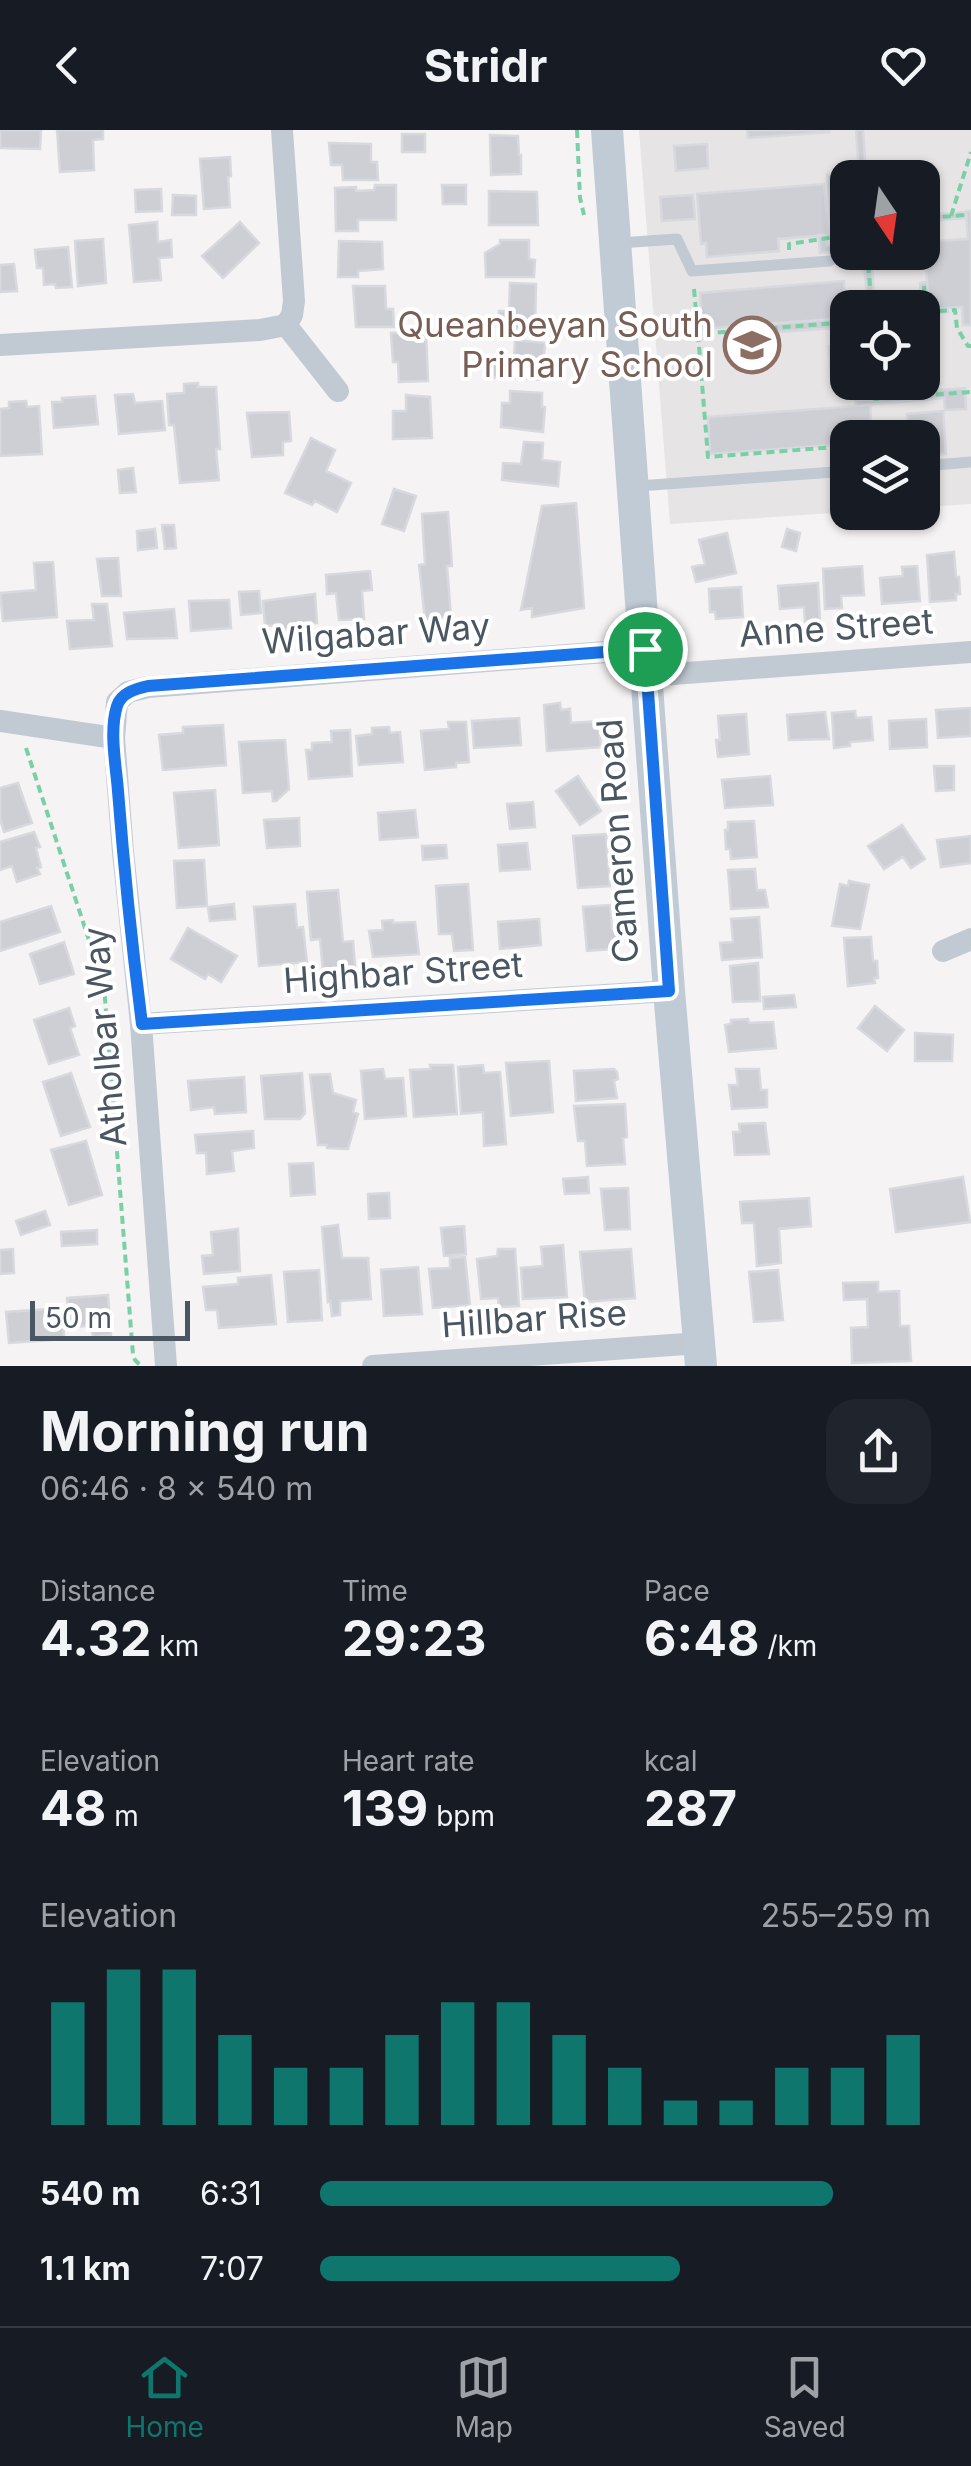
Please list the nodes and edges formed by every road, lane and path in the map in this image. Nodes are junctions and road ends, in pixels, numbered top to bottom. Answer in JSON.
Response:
{"nodes":[{"id":1,"x":282,"y":130,"type":"edge"},
{"id":2,"x":607,"y":130,"type":"edge"},
{"id":3,"x":971,"y":152,"type":"edge"},
{"id":4,"x":964,"y":215,"type":"dead end"},
{"id":5,"x":951,"y":216,"type":"junction"},
{"id":6,"x":940,"y":217,"type":"edge"},
{"id":7,"x":830,"y":238,"type":"edge"},
{"id":8,"x":615,"y":244,"type":"junction"},
{"id":9,"x":830,"y":261,"type":"dead end"},
{"id":10,"x":789,"y":264,"type":"junction"},
{"id":11,"x":692,"y":271,"type":"junction"},
{"id":12,"x":924,"y":286,"type":"dead end"},
{"id":13,"x":924,"y":290,"type":"edge"},
{"id":14,"x":940,"y":311,"type":"edge"},
{"id":15,"x":830,"y":323,"type":"edge"},
{"id":16,"x":286,"y":325,"type":"junction"},
{"id":17,"x":698,"y":334,"type":"junction"},
{"id":18,"x":0,"y":346,"type":"edge"},
{"id":19,"x":971,"y":346,"type":"edge"},
{"id":20,"x":338,"y":391,"type":"dead end"},
{"id":21,"x":971,"y":392,"type":"edge"},
{"id":22,"x":940,"y":394,"type":"edge"},
{"id":23,"x":830,"y":447,"type":"edge"},
{"id":24,"x":971,"y":462,"type":"edge"},
{"id":25,"x":940,"y":465,"type":"edge"},
{"id":26,"x":830,"y":472,"type":"edge"},
{"id":27,"x":634,"y":487,"type":"junction"},
{"id":28,"x":971,"y":652,"type":"edge"},
{"id":29,"x":645,"y":662,"type":"junction"},
{"id":30,"x":118,"y":702,"type":"joint"},
{"id":31,"x":10,"y":722,"type":"edge"},
{"id":32,"x":114,"y":738,"type":"junction"},
{"id":33,"x":971,"y":939,"type":"edge"},
{"id":34,"x":944,"y":951,"type":"dead end"},
{"id":35,"x":669,"y":991,"type":"junction"},
{"id":36,"x":142,"y":1024,"type":"junction"},
{"id":37,"x":700,"y":1354,"type":"edge"},
{"id":38,"x":141,"y":1366,"type":"edge"},
{"id":39,"x":166,"y":1366,"type":"edge"},
{"id":40,"x":372,"y":1366,"type":"edge"}],
"edges":[{"from":1,"to":16,"type":"street"},
{"from":2,"to":8,"type":"street","name":"Cameron Road"},
{"from":3,"to":5,"type":"path"},
{"from":4,"to":5,"type":"path"},
{"from":5,"to":6,"type":"path"},
{"from":7,"to":10,"type":"path"},
{"from":8,"to":11,"type":"lane"},
{"from":8,"to":27,"type":"street","name":"Cameron Road"},
{"from":9,"to":10,"type":"lane"},
{"from":10,"to":11,"type":"lane"},
{"from":11,"to":17,"type":"path"},
{"from":12,"to":13,"type":"path"},
{"from":14,"to":19,"type":"path"},
{"from":15,"to":17,"type":"path"},
{"from":16,"to":18,"type":"street"},
{"from":16,"to":20,"type":"street"},
{"from":17,"to":23,"type":"path"},
{"from":21,"to":22,"type":"path"},
{"from":24,"to":25,"type":"lane"},
{"from":26,"to":27,"type":"lane"},
{"from":27,"to":29,"type":"street","name":"Cameron Road"},
{"from":28,"to":29,"type":"street","name":"Anne Street"},
{"from":29,"to":30,"type":"street","name":"Wilgabar Way"},
{"from":29,"to":35,"type":"street","name":"Cameron Road"},
{"from":30,"to":32,"type":"street","name":"Atholbar Way"},
{"from":31,"to":32,"type":"street"},
{"from":31,"to":38,"type":"path"},
{"from":32,"to":36,"type":"street","name":"Atholbar Way"},
{"from":33,"to":34,"type":"street"},
{"from":35,"to":36,"type":"street","name":"Highbar Street"},
{"from":35,"to":37,"type":"street","name":"Cameron Road"},
{"from":36,"to":39,"type":"street","name":"Atholbar Way"},
{"from":37,"to":40,"type":"street","name":"Hillbar Rise"}]}
